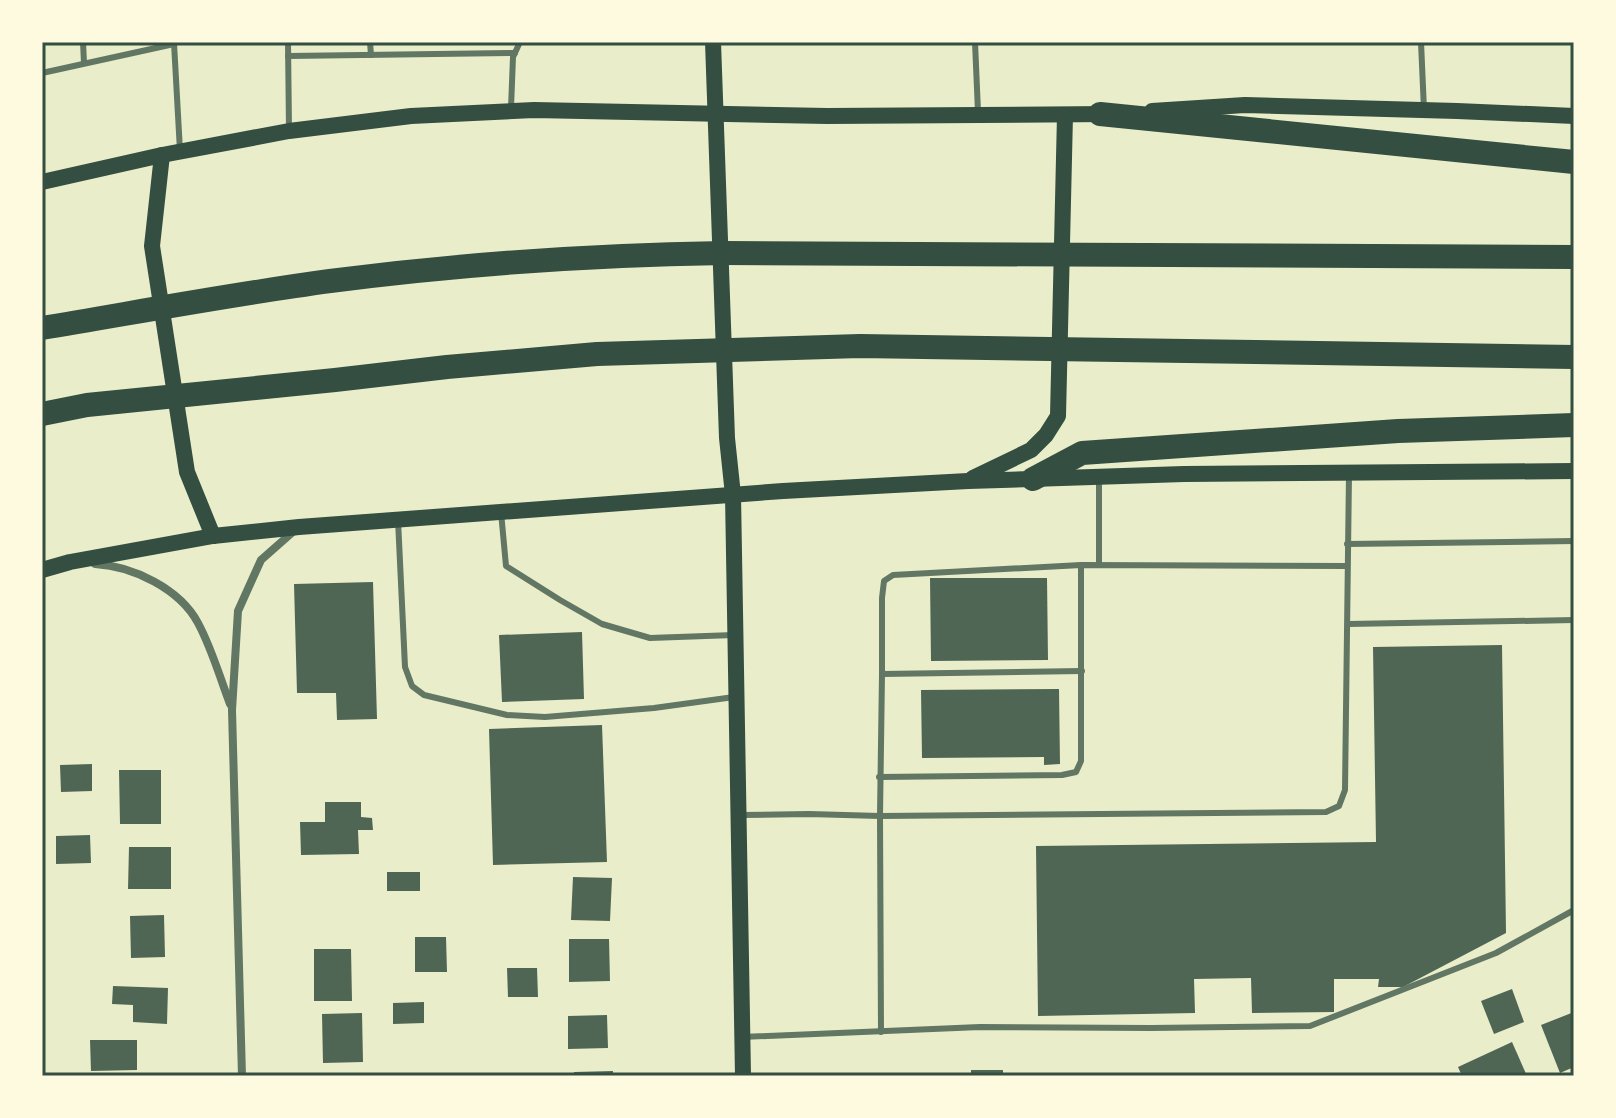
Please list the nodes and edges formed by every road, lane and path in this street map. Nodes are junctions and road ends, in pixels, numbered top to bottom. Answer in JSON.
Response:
{"nodes":[{"id":1,"x":83,"y":42,"type":"edge"},
{"id":2,"x":288,"y":42,"type":"edge"},
{"id":3,"x":370,"y":42,"type":"edge"},
{"id":4,"x":520,"y":42,"type":"edge"},
{"id":5,"x":713,"y":42,"type":"edge"},
{"id":6,"x":975,"y":42,"type":"edge"},
{"id":7,"x":1421,"y":42,"type":"edge"},
{"id":8,"x":174,"y":43,"type":"edge"},
{"id":9,"x":515,"y":53,"type":"junction"},
{"id":10,"x":371,"y":55,"type":"junction"},
{"id":11,"x":288,"y":56,"type":"junction"},
{"id":12,"x":84,"y":63,"type":"junction"},
{"id":13,"x":42,"y":73,"type":"edge"},
{"id":14,"x":511,"y":111,"type":"junction"},
{"id":15,"x":1424,"y":111,"type":"junction"},
{"id":16,"x":717,"y":113,"type":"junction"},
{"id":17,"x":1100,"y":114,"type":"junction"},
{"id":18,"x":1065,"y":115,"type":"junction"},
{"id":19,"x":978,"y":116,"type":"junction"},
{"id":20,"x":1574,"y":116,"type":"edge"},
{"id":21,"x":289,"y":131,"type":"junction"},
{"id":22,"x":180,"y":151,"type":"junction"},
{"id":23,"x":162,"y":155,"type":"junction"},
{"id":24,"x":1574,"y":162,"type":"edge"},
{"id":25,"x":42,"y":182,"type":"edge"},
{"id":26,"x":1574,"y":257,"type":"edge"},
{"id":27,"x":42,"y":328,"type":"edge"},
{"id":28,"x":1574,"y":357,"type":"edge"},
{"id":29,"x":42,"y":414,"type":"edge"},
{"id":30,"x":1574,"y":425,"type":"edge"},
{"id":31,"x":1574,"y":471,"type":"edge"},
{"id":32,"x":1349,"y":474,"type":"junction"},
{"id":33,"x":1099,"y":477,"type":"junction"},
{"id":34,"x":1033,"y":479,"type":"junction"},
{"id":35,"x":968,"y":481,"type":"junction"},
{"id":36,"x":733,"y":495,"type":"junction"},
{"id":37,"x":501,"y":512,"type":"junction"},
{"id":38,"x":398,"y":520,"type":"junction"},
{"id":39,"x":299,"y":527,"type":"junction"},
{"id":40,"x":213,"y":536,"type":"junction"},
{"id":41,"x":1574,"y":541,"type":"edge"},
{"id":42,"x":1347,"y":544,"type":"junction"},
{"id":43,"x":70,"y":562,"type":"junction"},
{"id":44,"x":1081,"y":565,"type":"junction"},
{"id":45,"x":1099,"y":565,"type":"junction"},
{"id":46,"x":1347,"y":566,"type":"junction"},
{"id":47,"x":42,"y":570,"type":"edge"},
{"id":48,"x":1574,"y":620,"type":"edge"},
{"id":49,"x":1348,"y":624,"type":"junction"},
{"id":50,"x":735,"y":635,"type":"junction"},
{"id":51,"x":1082,"y":671,"type":"junction"},
{"id":52,"x":882,"y":674,"type":"junction"},
{"id":53,"x":737,"y":697,"type":"junction"},
{"id":54,"x":232,"y":710,"type":"junction"},
{"id":55,"x":879,"y":777,"type":"junction"},
{"id":56,"x":738,"y":816,"type":"junction"},
{"id":57,"x":880,"y":816,"type":"junction"},
{"id":58,"x":1574,"y":910,"type":"edge"},
{"id":59,"x":881,"y":1032,"type":"junction"},
{"id":60,"x":742,"y":1037,"type":"junction"},
{"id":61,"x":242,"y":1076,"type":"edge"},
{"id":62,"x":743,"y":1076,"type":"edge"}],
"edges":[{"from":1,"to":12,"type":"lane"},
{"from":2,"to":11,"type":"lane"},
{"from":3,"to":10,"type":"lane"},
{"from":4,"to":9,"type":"lane"},
{"from":5,"to":16,"type":"main road"},
{"from":6,"to":19,"type":"lane"},
{"from":7,"to":15,"type":"lane"},
{"from":8,"to":12,"type":"lane"},
{"from":8,"to":22,"type":"lane"},
{"from":9,"to":10,"type":"lane"},
{"from":9,"to":14,"type":"lane"},
{"from":10,"to":11,"type":"lane"},
{"from":11,"to":21,"type":"lane"},
{"from":12,"to":13,"type":"lane"},
{"from":14,"to":16,"type":"main road"},
{"from":14,"to":21,"type":"main road"},
{"from":15,"to":17,"type":"main road"},
{"from":15,"to":20,"type":"main road"},
{"from":16,"to":19,"type":"main road"},
{"from":16,"to":36,"type":"main road"},
{"from":17,"to":18,"type":"main road"},
{"from":17,"to":24,"type":"highway"},
{"from":18,"to":19,"type":"main road"},
{"from":18,"to":35,"type":"main road"},
{"from":21,"to":22,"type":"main road"},
{"from":22,"to":23,"type":"main road"},
{"from":23,"to":25,"type":"main road"},
{"from":23,"to":40,"type":"main road"},
{"from":26,"to":27,"type":"highway"},
{"from":28,"to":29,"type":"highway"},
{"from":30,"to":34,"type":"highway"},
{"from":31,"to":32,"type":"main road"},
{"from":32,"to":33,"type":"main road"},
{"from":32,"to":42,"type":"lane"},
{"from":33,"to":34,"type":"main road"},
{"from":33,"to":45,"type":"lane"},
{"from":34,"to":35,"type":"main road"},
{"from":35,"to":36,"type":"main road"},
{"from":36,"to":37,"type":"main road"},
{"from":36,"to":50,"type":"main road"},
{"from":37,"to":38,"type":"main road"},
{"from":37,"to":50,"type":"lane"},
{"from":38,"to":39,"type":"main road"},
{"from":38,"to":53,"type":"lane"},
{"from":39,"to":40,"type":"main road"},
{"from":39,"to":54,"type":"street"},
{"from":40,"to":43,"type":"main road"},
{"from":41,"to":42,"type":"lane"},
{"from":42,"to":46,"type":"lane"},
{"from":43,"to":47,"type":"main road"},
{"from":43,"to":54,"type":"street"},
{"from":44,"to":45,"type":"lane"},
{"from":44,"to":51,"type":"lane"},
{"from":44,"to":52,"type":"lane"},
{"from":45,"to":46,"type":"lane"},
{"from":46,"to":49,"type":"lane"},
{"from":48,"to":49,"type":"lane"},
{"from":49,"to":57,"type":"lane"},
{"from":50,"to":53,"type":"main road"},
{"from":51,"to":52,"type":"lane"},
{"from":51,"to":55,"type":"lane"},
{"from":52,"to":55,"type":"lane"},
{"from":53,"to":56,"type":"main road"},
{"from":54,"to":61,"type":"street"},
{"from":55,"to":57,"type":"lane"},
{"from":56,"to":57,"type":"lane"},
{"from":56,"to":60,"type":"main road"},
{"from":57,"to":59,"type":"lane"},
{"from":58,"to":59,"type":"lane"},
{"from":59,"to":60,"type":"lane"},
{"from":60,"to":62,"type":"main road"}]}
